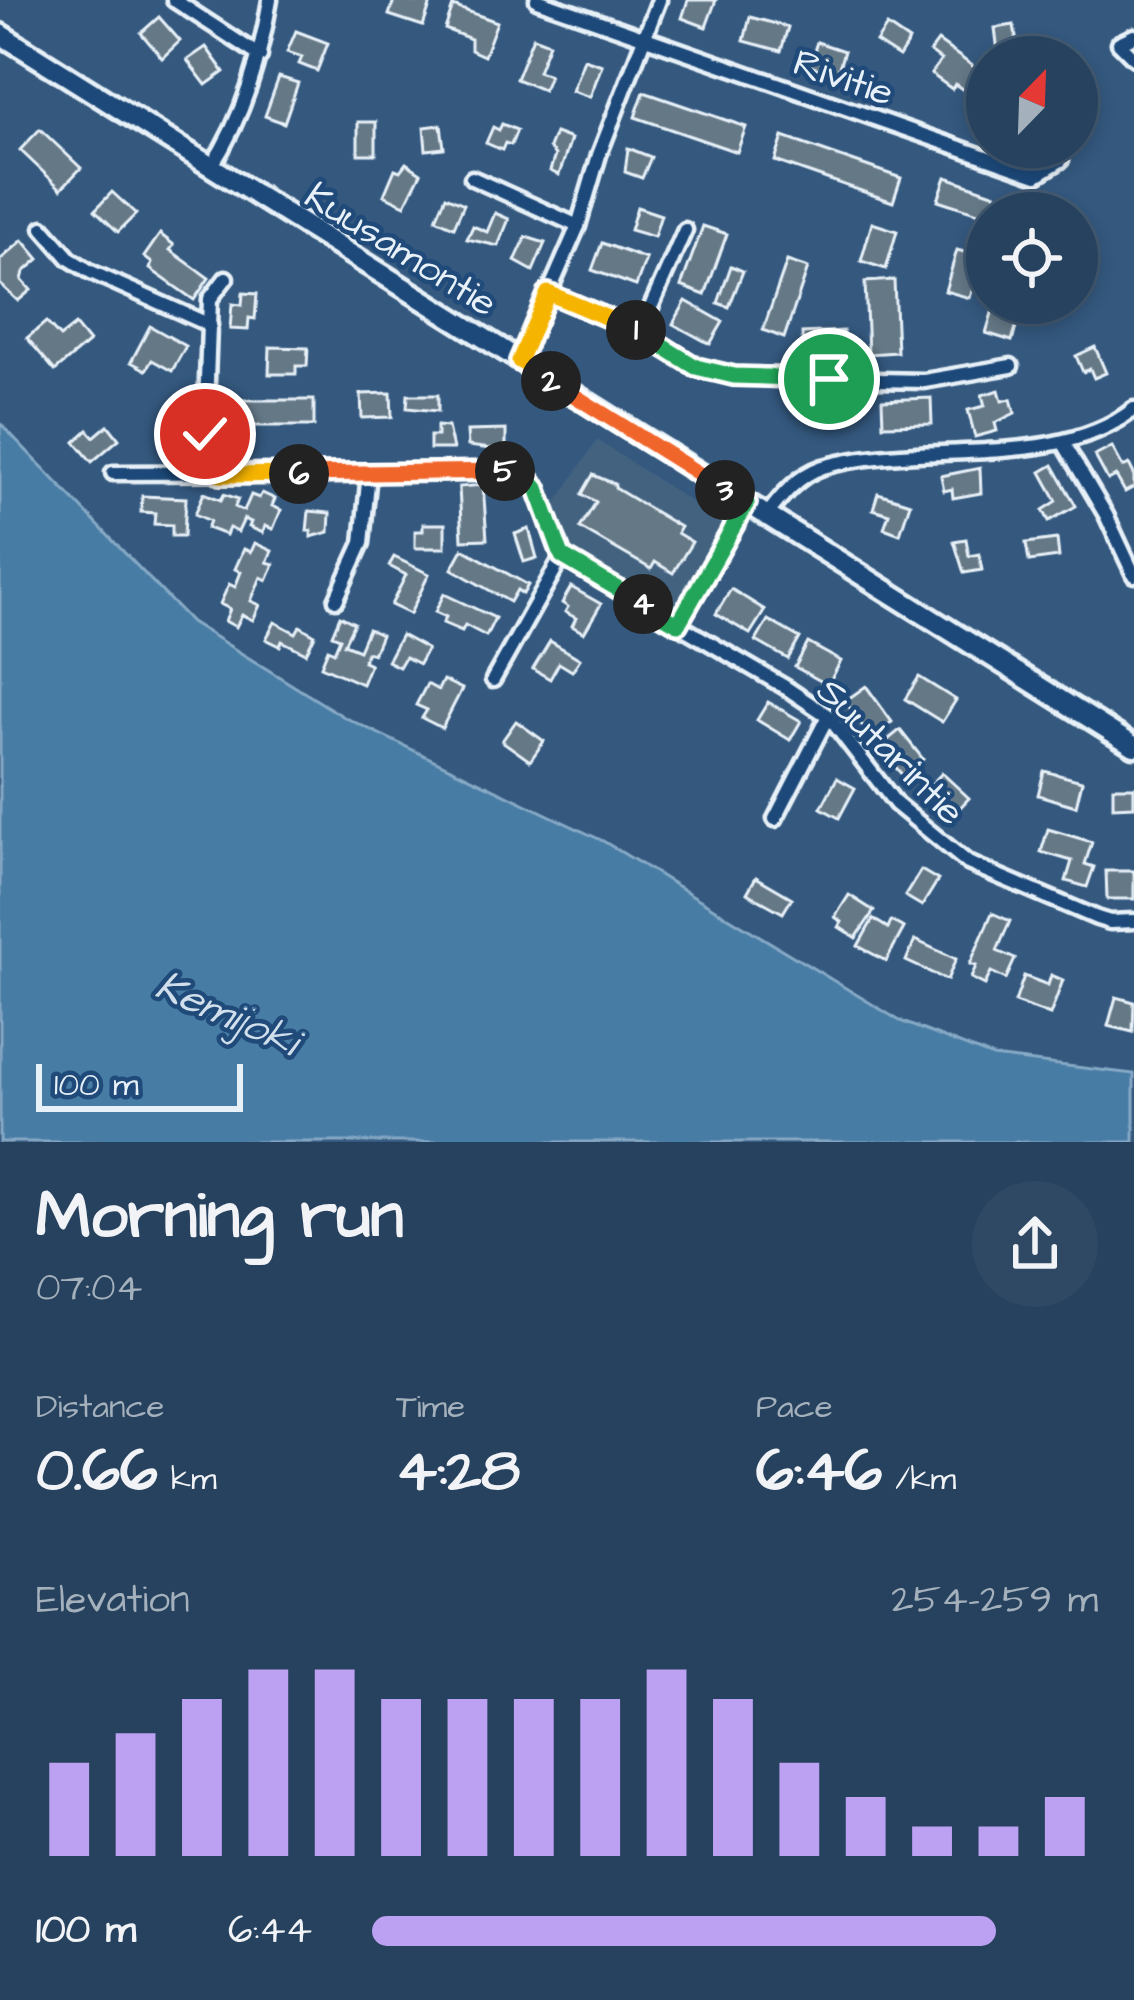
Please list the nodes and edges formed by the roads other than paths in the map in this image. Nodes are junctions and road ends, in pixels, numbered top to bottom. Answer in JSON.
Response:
{"nodes":[{"id":1,"x":174,"y":0,"type":"edge"},
{"id":2,"x":270,"y":0,"type":"edge"},
{"id":3,"x":537,"y":0,"type":"edge"},
{"id":4,"x":659,"y":0,"type":"edge"},
{"id":5,"x":0,"y":34,"type":"edge"},
{"id":6,"x":1134,"y":36,"type":"edge"},
{"id":7,"x":644,"y":37,"type":"junction"},
{"id":8,"x":260,"y":56,"type":"junction"},
{"id":9,"x":1134,"y":58,"type":"edge"},
{"id":10,"x":966,"y":150,"type":"edge"},
{"id":11,"x":211,"y":166,"type":"junction"},
{"id":12,"x":1017,"y":168,"type":"edge"},
{"id":13,"x":1048,"y":168,"type":"edge"},
{"id":14,"x":472,"y":178,"type":"dead end"},
{"id":15,"x":578,"y":226,"type":"junction"},
{"id":16,"x":43,"y":228,"type":"dead end"},
{"id":17,"x":686,"y":230,"type":"dead end"},
{"id":18,"x":226,"y":278,"type":"dead end"},
{"id":19,"x":548,"y":293,"type":"junction"},
{"id":20,"x":210,"y":325,"type":"junction"},
{"id":21,"x":640,"y":332,"type":"junction"},
{"id":22,"x":519,"y":361,"type":"junction"},
{"id":23,"x":1012,"y":366,"type":"dead end"},
{"id":24,"x":1134,"y":409,"type":"edge"},
{"id":25,"x":1063,"y":442,"type":"junction"},
{"id":26,"x":113,"y":473,"type":"dead end"},
{"id":27,"x":369,"y":473,"type":"junction"},
{"id":28,"x":221,"y":475,"type":"junction"},
{"id":29,"x":747,"y":503,"type":"junction"},
{"id":30,"x":767,"y":515,"type":"junction"},
{"id":31,"x":562,"y":556,"type":"junction"},
{"id":32,"x":1134,"y":575,"type":"edge"},
{"id":33,"x":336,"y":600,"type":"dead end"},
{"id":34,"x":678,"y":624,"type":"junction"},
{"id":35,"x":494,"y":680,"type":"dead end"},
{"id":36,"x":828,"y":716,"type":"junction"},
{"id":37,"x":1134,"y":746,"type":"edge"},
{"id":38,"x":775,"y":819,"type":"dead end"},
{"id":39,"x":1134,"y":920,"type":"edge"}],
"edges":[{"from":1,"to":8,"type":"street"},
{"from":2,"to":8,"type":"street"},
{"from":3,"to":7,"type":"street","name":"Rivitie"},
{"from":4,"to":7,"type":"street"},
{"from":5,"to":11,"type":"main road","name":"Kuusamontie"},
{"from":6,"to":9,"type":"street"},
{"from":7,"to":10,"type":"street","name":"Rivitie"},
{"from":7,"to":15,"type":"street"},
{"from":8,"to":11,"type":"street"},
{"from":11,"to":22,"type":"main road","name":"Kuusamontie"},
{"from":12,"to":13,"type":"street","name":"Rivitie"},
{"from":14,"to":15,"type":"street"},
{"from":15,"to":19,"type":"street"},
{"from":16,"to":20,"type":"street"},
{"from":17,"to":21,"type":"street"},
{"from":18,"to":20,"type":"street"},
{"from":19,"to":21,"type":"street"},
{"from":19,"to":22,"type":"street"},
{"from":20,"to":28,"type":"street"},
{"from":21,"to":23,"type":"street"},
{"from":22,"to":29,"type":"main road","name":"Kuusamontie"},
{"from":24,"to":25,"type":"street"},
{"from":25,"to":30,"type":"street"},
{"from":25,"to":32,"type":"street"},
{"from":26,"to":28,"type":"street"},
{"from":27,"to":28,"type":"street"},
{"from":27,"to":31,"type":"street"},
{"from":27,"to":33,"type":"street"},
{"from":29,"to":30,"type":"main road","name":"Kuusamontie"},
{"from":29,"to":34,"type":"street"},
{"from":30,"to":37,"type":"main road","name":"Kuusamontie"},
{"from":31,"to":34,"type":"street","name":"Suutarintie"},
{"from":31,"to":35,"type":"street"},
{"from":34,"to":36,"type":"street","name":"Suutarintie"},
{"from":36,"to":38,"type":"street"},
{"from":36,"to":39,"type":"street","name":"Suutarintie"}]}
